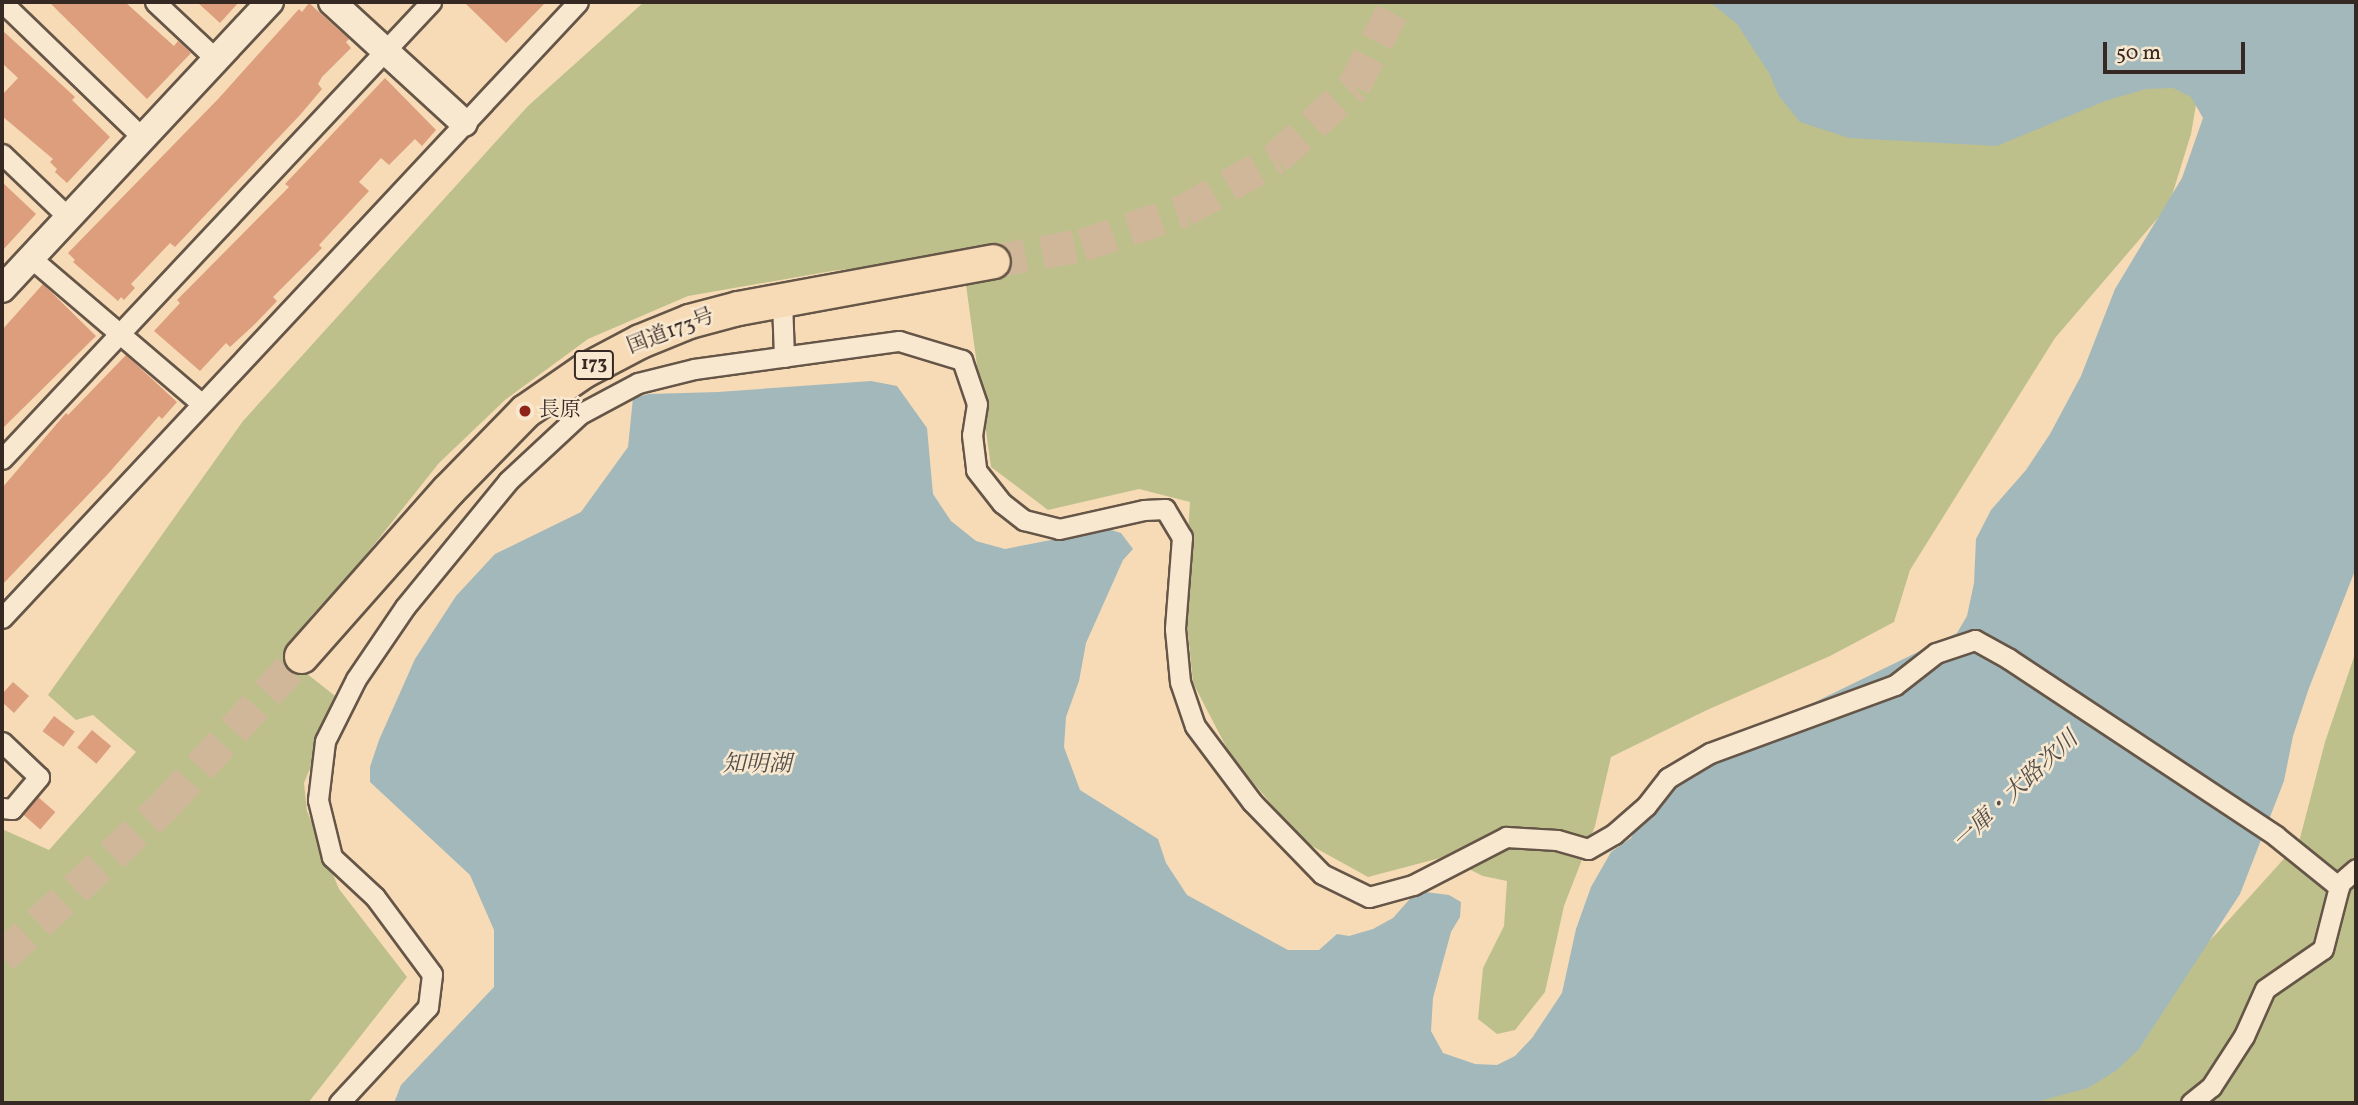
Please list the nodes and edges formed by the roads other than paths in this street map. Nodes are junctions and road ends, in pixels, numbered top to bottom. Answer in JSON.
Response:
{"nodes":[{"id":1,"x":2,"y":2,"type":"edge"},
{"id":2,"x":155,"y":2,"type":"edge"},
{"id":3,"x":270,"y":2,"type":"edge"},
{"id":4,"x":332,"y":2,"type":"edge"},
{"id":5,"x":431,"y":2,"type":"edge"},
{"id":6,"x":578,"y":2,"type":"edge"},
{"id":7,"x":386,"y":50,"type":"junction"},
{"id":8,"x":216,"y":59,"type":"junction"},
{"id":9,"x":464,"y":123,"type":"junction"},
{"id":10,"x":142,"y":137,"type":"junction"},
{"id":11,"x":2,"y":154,"type":"edge"},
{"id":12,"x":68,"y":217,"type":"junction"},
{"id":13,"x":31,"y":258,"type":"junction"},
{"id":14,"x":993,"y":261,"type":"tunnel mouth"},
{"id":15,"x":2,"y":289,"type":"edge"},
{"id":16,"x":782,"y":300,"type":"junction"},
{"id":17,"x":119,"y":334,"type":"junction"},
{"id":18,"x":784,"y":357,"type":"junction"},
{"id":19,"x":201,"y":403,"type":"junction"},
{"id":20,"x":2,"y":459,"type":"edge"},
{"id":21,"x":2,"y":618,"type":"edge"},
{"id":22,"x":301,"y":656,"type":"tunnel mouth"},
{"id":23,"x":2,"y":742,"type":"edge"},
{"id":24,"x":2,"y":808,"type":"edge"},
{"id":25,"x":2356,"y":869,"type":"edge"},
{"id":26,"x":2339,"y":887,"type":"junction"},
{"id":27,"x":339,"y":1103,"type":"edge"},
{"id":28,"x":2191,"y":1103,"type":"edge"}],
"edges":[{"from":1,"to":10,"type":"street"},
{"from":2,"to":8,"type":"street"},
{"from":3,"to":8,"type":"street"},
{"from":4,"to":7,"type":"street"},
{"from":5,"to":7,"type":"street"},
{"from":6,"to":9,"type":"street"},
{"from":7,"to":9,"type":"street"},
{"from":7,"to":17,"type":"street"},
{"from":8,"to":10,"type":"street"},
{"from":9,"to":19,"type":"street"},
{"from":10,"to":12,"type":"street"},
{"from":11,"to":12,"type":"street"},
{"from":12,"to":13,"type":"street"},
{"from":13,"to":15,"type":"street"},
{"from":13,"to":17,"type":"street"},
{"from":14,"to":16,"type":"highway","name":"国道173号","number":"173"},
{"from":16,"to":18,"type":"street"},
{"from":16,"to":22,"type":"highway","name":"国道173号","number":"173"},
{"from":17,"to":19,"type":"street"},
{"from":17,"to":20,"type":"street"},
{"from":18,"to":26,"type":"street"},
{"from":18,"to":27,"type":"street"},
{"from":19,"to":21,"type":"street"},
{"from":23,"to":24,"type":"street"},
{"from":25,"to":26,"type":"street"},
{"from":26,"to":28,"type":"street"}]}
